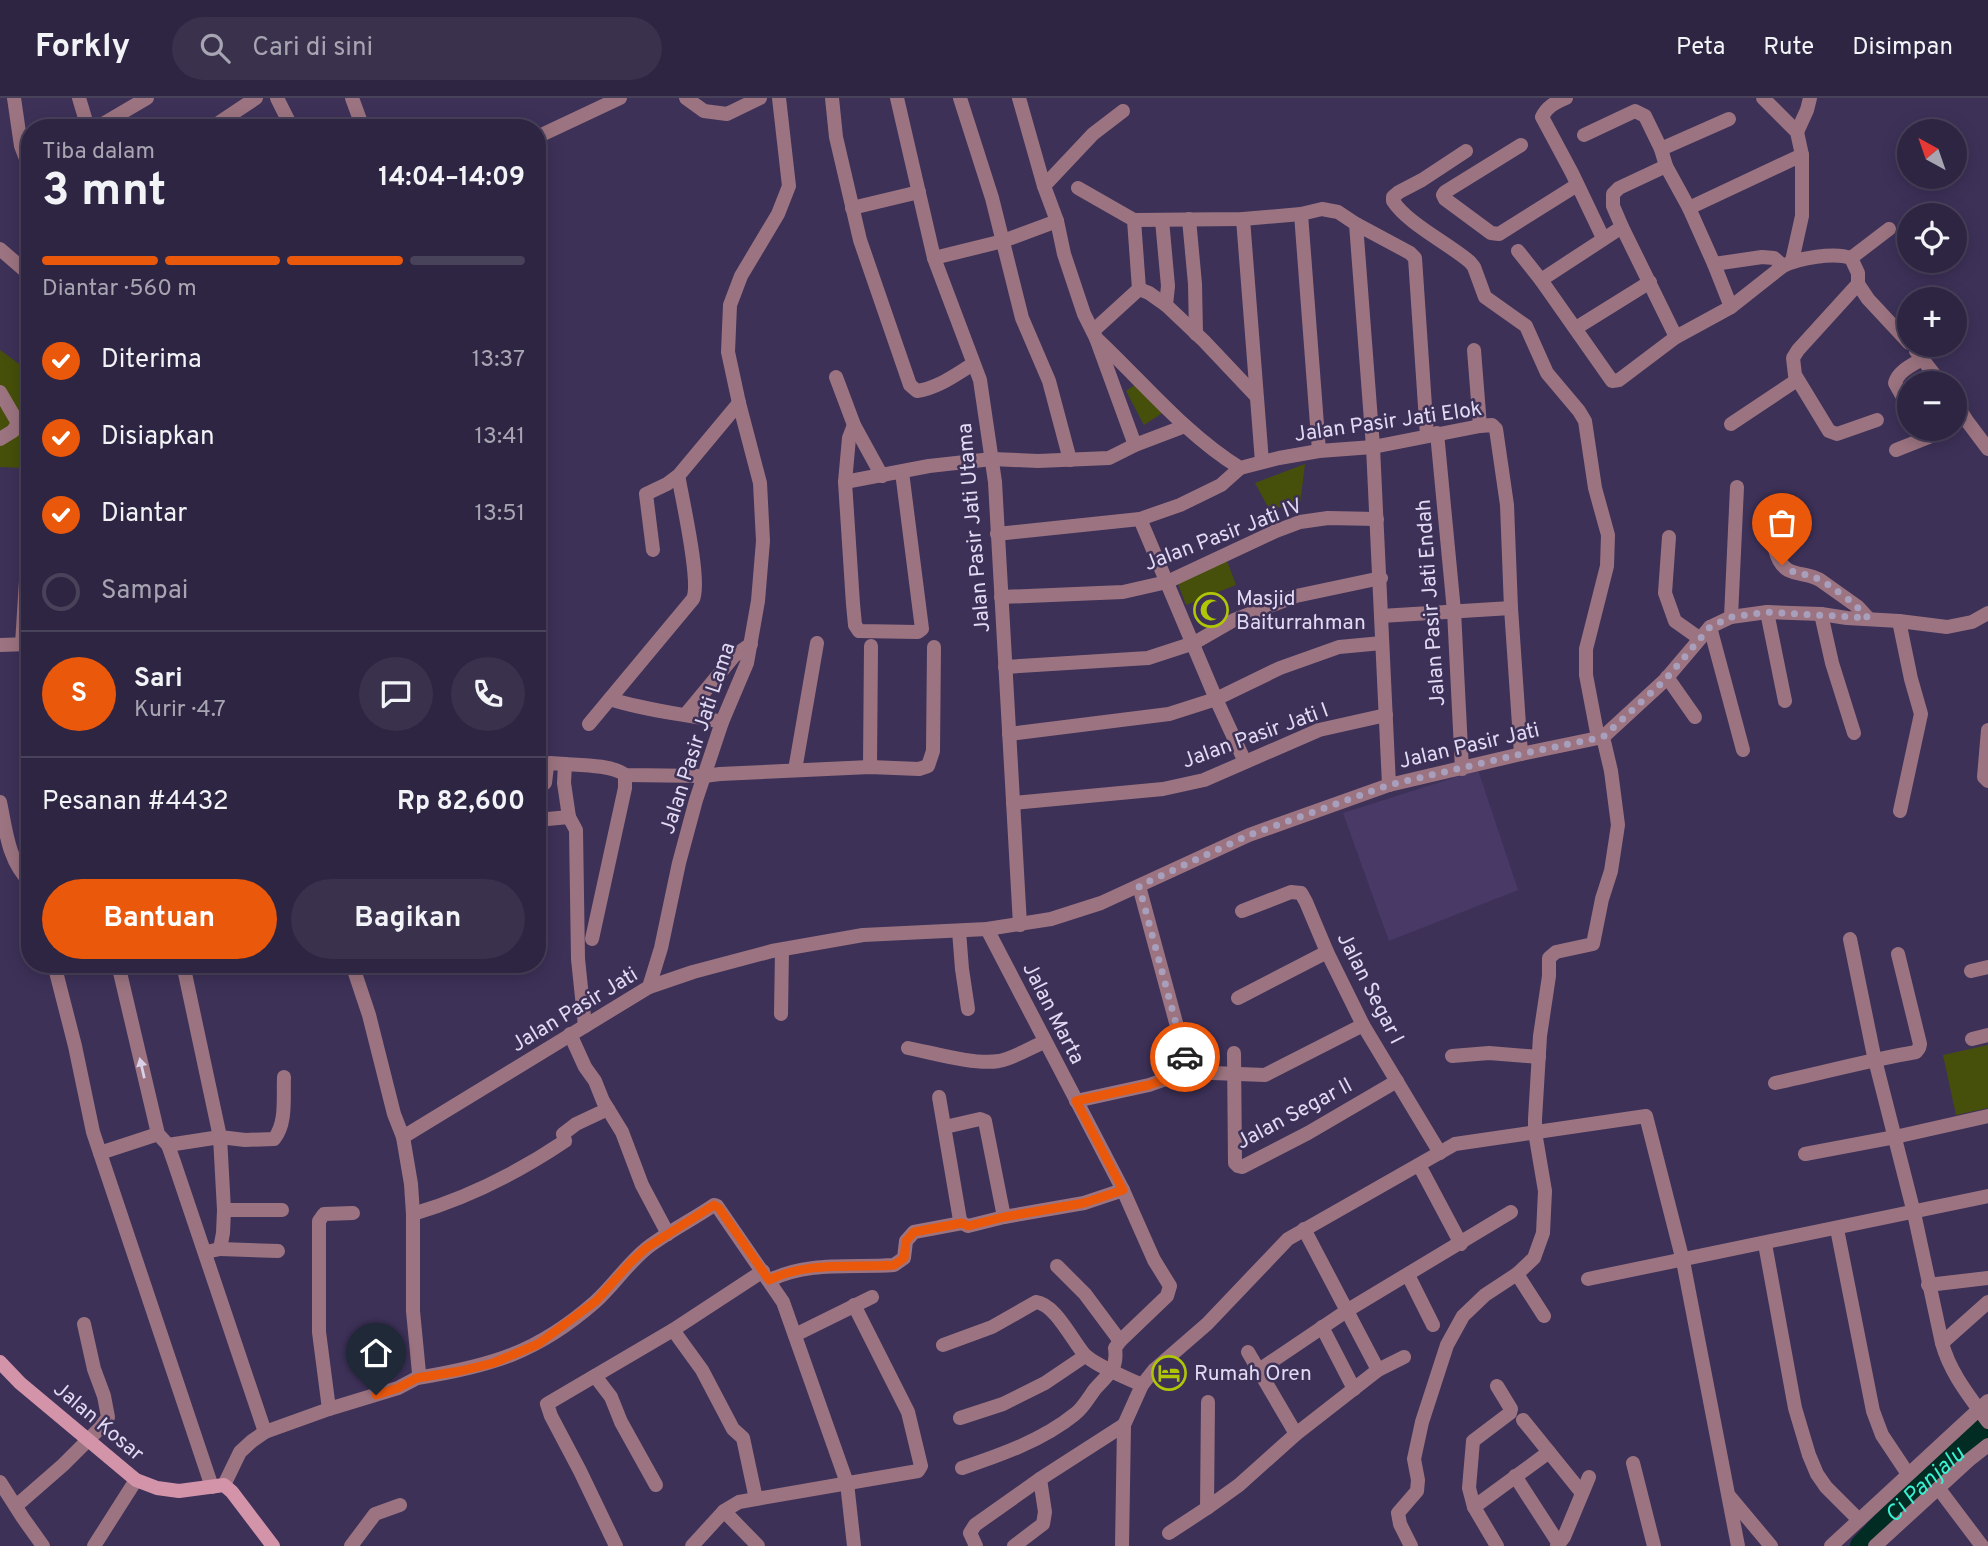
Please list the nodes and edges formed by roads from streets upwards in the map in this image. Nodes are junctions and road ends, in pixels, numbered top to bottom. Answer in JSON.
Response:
{"nodes":[{"id":1,"x":14,"y":98,"type":"edge"},
{"id":2,"x":79,"y":98,"type":"edge"},
{"id":3,"x":147,"y":98,"type":"edge"},
{"id":4,"x":256,"y":98,"type":"edge"},
{"id":5,"x":277,"y":98,"type":"edge"},
{"id":6,"x":352,"y":98,"type":"edge"},
{"id":7,"x":620,"y":98,"type":"edge"},
{"id":8,"x":686,"y":98,"type":"edge"},
{"id":9,"x":779,"y":98,"type":"edge"},
{"id":10,"x":832,"y":98,"type":"edge"},
{"id":11,"x":897,"y":98,"type":"edge"},
{"id":12,"x":960,"y":98,"type":"edge"},
{"id":13,"x":1019,"y":98,"type":"edge"},
{"id":14,"x":1566,"y":98,"type":"edge"},
{"id":15,"x":1763,"y":98,"type":"edge"},
{"id":16,"x":1810,"y":98,"type":"edge"},
{"id":17,"x":756,"y":99,"type":"edge"},
{"id":18,"x":1123,"y":111,"type":"dead end"},
{"id":19,"x":85,"y":119,"type":"edge"},
{"id":20,"x":111,"y":119,"type":"edge"},
{"id":21,"x":224,"y":119,"type":"edge"},
{"id":22,"x":288,"y":119,"type":"edge"},
{"id":23,"x":360,"y":119,"type":"edge"},
{"id":24,"x":1729,"y":119,"type":"dead end"},
{"id":25,"x":1797,"y":132,"type":"junction"},
{"id":26,"x":546,"y":133,"type":"edge"},
{"id":27,"x":1584,"y":135,"type":"dead end"},
{"id":28,"x":1521,"y":145,"type":"dead end"},
{"id":29,"x":21,"y":146,"type":"edge"},
{"id":30,"x":1661,"y":149,"type":"junction"},
{"id":31,"x":1466,"y":151,"type":"dead end"},
{"id":32,"x":1802,"y":155,"type":"junction"},
{"id":33,"x":1667,"y":166,"type":"junction"},
{"id":34,"x":1577,"y":185,"type":"junction"},
{"id":35,"x":1044,"y":186,"type":"junction"},
{"id":36,"x":1078,"y":188,"type":"dead end"},
{"id":37,"x":919,"y":192,"type":"junction"},
{"id":38,"x":852,"y":208,"type":"junction"},
{"id":39,"x":1689,"y":208,"type":"junction"},
{"id":40,"x":1301,"y":214,"type":"junction"},
{"id":41,"x":1135,"y":219,"type":"junction"},
{"id":42,"x":1189,"y":219,"type":"junction"},
{"id":43,"x":1243,"y":219,"type":"junction"},
{"id":44,"x":1162,"y":220,"type":"junction"},
{"id":45,"x":1057,"y":221,"type":"junction"},
{"id":46,"x":1356,"y":224,"type":"junction"},
{"id":47,"x":1622,"y":227,"type":"junction"},
{"id":48,"x":1889,"y":229,"type":"dead end"},
{"id":49,"x":1602,"y":238,"type":"junction"},
{"id":50,"x":1003,"y":241,"type":"junction"},
{"id":51,"x":0,"y":249,"type":"edge"},
{"id":52,"x":1518,"y":251,"type":"dead end"},
{"id":53,"x":934,"y":258,"type":"junction"},
{"id":54,"x":1851,"y":258,"type":"junction"},
{"id":55,"x":1714,"y":264,"type":"junction"},
{"id":56,"x":1787,"y":264,"type":"junction"},
{"id":57,"x":21,"y":267,"type":"edge"},
{"id":58,"x":1541,"y":280,"type":"junction"},
{"id":59,"x":1650,"y":282,"type":"junction"},
{"id":60,"x":1858,"y":284,"type":"junction"},
{"id":61,"x":1139,"y":289,"type":"junction"},
{"id":62,"x":1166,"y":305,"type":"junction"},
{"id":63,"x":1731,"y":307,"type":"junction"},
{"id":64,"x":1576,"y":328,"type":"junction"},
{"id":65,"x":1897,"y":330,"type":"edge"},
{"id":66,"x":1196,"y":334,"type":"junction"},
{"id":67,"x":1095,"y":335,"type":"junction"},
{"id":68,"x":1676,"y":337,"type":"junction"},
{"id":69,"x":1474,"y":349,"type":"dead end"},
{"id":70,"x":1922,"y":359,"type":"joint"},
{"id":71,"x":974,"y":364,"type":"junction"},
{"id":72,"x":1904,"y":371,"type":"edge"},
{"id":73,"x":1932,"y":371,"type":"edge"},
{"id":74,"x":836,"y":377,"type":"dead end"},
{"id":75,"x":1797,"y":380,"type":"junction"},
{"id":76,"x":0,"y":392,"type":"edge"},
{"id":77,"x":1256,"y":396,"type":"junction"},
{"id":78,"x":739,"y":403,"type":"junction"},
{"id":79,"x":1877,"y":420,"type":"dead end"},
{"id":80,"x":1731,"y":424,"type":"dead end"},
{"id":81,"x":854,"y":425,"type":"junction"},
{"id":82,"x":1185,"y":426,"type":"junction"},
{"id":83,"x":1480,"y":426,"type":"junction"},
{"id":84,"x":1967,"y":430,"type":"edge"},
{"id":85,"x":1432,"y":435,"type":"junction"},
{"id":86,"x":0,"y":439,"type":"edge"},
{"id":87,"x":1919,"y":441,"type":"edge"},
{"id":88,"x":1135,"y":445,"type":"junction"},
{"id":89,"x":1373,"y":447,"type":"junction"},
{"id":90,"x":1988,"y":449,"type":"edge"},
{"id":91,"x":1896,"y":450,"type":"dead end"},
{"id":92,"x":1319,"y":451,"type":"junction"},
{"id":93,"x":992,"y":459,"type":"junction"},
{"id":94,"x":1070,"y":460,"type":"junction"},
{"id":95,"x":1262,"y":462,"type":"junction"},
{"id":96,"x":1240,"y":468,"type":"junction"},
{"id":97,"x":902,"y":472,"type":"junction"},
{"id":98,"x":882,"y":476,"type":"junction"},
{"id":99,"x":679,"y":480,"type":"dead end"},
{"id":100,"x":845,"y":482,"type":"junction"},
{"id":101,"x":1737,"y":487,"type":"dead end"},
{"id":102,"x":1770,"y":507,"type":"dead end"},
{"id":103,"x":1140,"y":519,"type":"junction"},
{"id":104,"x":1377,"y":519,"type":"junction"},
{"id":105,"x":997,"y":534,"type":"junction"},
{"id":106,"x":1669,"y":537,"type":"dead end"},
{"id":107,"x":653,"y":550,"type":"dead end"},
{"id":108,"x":1381,"y":578,"type":"junction"},
{"id":109,"x":1167,"y":582,"type":"junction"},
{"id":110,"x":1001,"y":597,"type":"junction"},
{"id":111,"x":1511,"y":608,"type":"junction"},
{"id":112,"x":1454,"y":611,"type":"junction"},
{"id":113,"x":1767,"y":612,"type":"junction"},
{"id":114,"x":1988,"y":613,"type":"edge"},
{"id":115,"x":1821,"y":614,"type":"junction"},
{"id":116,"x":1381,"y":616,"type":"junction"},
{"id":117,"x":1731,"y":617,"type":"junction"},
{"id":118,"x":1868,"y":618,"type":"junction"},
{"id":119,"x":1899,"y":621,"type":"junction"},
{"id":120,"x":1710,"y":627,"type":"junction"},
{"id":121,"x":1699,"y":638,"type":"junction"},
{"id":122,"x":817,"y":643,"type":"dead end"},
{"id":123,"x":1194,"y":643,"type":"junction"},
{"id":124,"x":1382,"y":643,"type":"junction"},
{"id":125,"x":21,"y":644,"type":"edge"},
{"id":126,"x":751,"y":644,"type":"junction"},
{"id":127,"x":0,"y":645,"type":"edge"},
{"id":128,"x":871,"y":646,"type":"dead end"},
{"id":129,"x":934,"y":647,"type":"dead end"},
{"id":130,"x":1005,"y":667,"type":"junction"},
{"id":131,"x":1667,"y":677,"type":"junction"},
{"id":132,"x":610,"y":699,"type":"junction"},
{"id":133,"x":1216,"y":699,"type":"junction"},
{"id":134,"x":1785,"y":701,"type":"dead end"},
{"id":135,"x":686,"y":714,"type":"junction"},
{"id":136,"x":1386,"y":715,"type":"junction"},
{"id":137,"x":1695,"y":717,"type":"dead end"},
{"id":138,"x":722,"y":722,"type":"junction"},
{"id":139,"x":589,"y":724,"type":"dead end"},
{"id":140,"x":1988,"y":730,"type":"edge"},
{"id":141,"x":1854,"y":733,"type":"dead end"},
{"id":142,"x":1009,"y":734,"type":"junction"},
{"id":143,"x":1600,"y":738,"type":"junction"},
{"id":144,"x":1743,"y":750,"type":"dead end"},
{"id":145,"x":1521,"y":754,"type":"junction"},
{"id":146,"x":1245,"y":762,"type":"junction"},
{"id":147,"x":870,"y":767,"type":"junction"},
{"id":148,"x":546,"y":769,"type":"edge"},
{"id":149,"x":1462,"y":769,"type":"junction"},
{"id":150,"x":795,"y":770,"type":"junction"},
{"id":151,"x":565,"y":772,"type":"junction"},
{"id":152,"x":625,"y":775,"type":"junction"},
{"id":153,"x":704,"y":776,"type":"junction"},
{"id":154,"x":1988,"y":781,"type":"edge"},
{"id":155,"x":1389,"y":785,"type":"junction"},
{"id":156,"x":0,"y":802,"type":"edge"},
{"id":157,"x":1013,"y":803,"type":"junction"},
{"id":158,"x":1900,"y":811,"type":"dead end"},
{"id":159,"x":569,"y":817,"type":"junction"},
{"id":160,"x":546,"y":819,"type":"edge"},
{"id":161,"x":21,"y":871,"type":"edge"},
{"id":162,"x":1139,"y":886,"type":"junction"},
{"id":163,"x":1242,"y":911,"type":"dead end"},
{"id":164,"x":1020,"y":925,"type":"junction"},
{"id":165,"x":987,"y":929,"type":"junction"},
{"id":166,"x":959,"y":931,"type":"junction"},
{"id":167,"x":592,"y":939,"type":"dead end"},
{"id":168,"x":1850,"y":939,"type":"dead end"},
{"id":169,"x":782,"y":950,"type":"junction"},
{"id":170,"x":1327,"y":952,"type":"junction"},
{"id":171,"x":1898,"y":954,"type":"dead end"},
{"id":172,"x":1988,"y":967,"type":"edge"},
{"id":173,"x":1971,"y":971,"type":"dead end"},
{"id":174,"x":56,"y":973,"type":"edge"},
{"id":175,"x":120,"y":973,"type":"edge"},
{"id":176,"x":185,"y":973,"type":"edge"},
{"id":177,"x":355,"y":973,"type":"edge"},
{"id":178,"x":649,"y":987,"type":"junction"},
{"id":179,"x":1238,"y":998,"type":"dead end"},
{"id":180,"x":968,"y":1009,"type":"dead end"},
{"id":181,"x":780,"y":1014,"type":"dead end"},
{"id":182,"x":1363,"y":1025,"type":"junction"},
{"id":183,"x":584,"y":1026,"type":"junction"},
{"id":184,"x":570,"y":1034,"type":"junction"},
{"id":185,"x":1988,"y":1035,"type":"edge"},
{"id":186,"x":1972,"y":1039,"type":"dead end"},
{"id":187,"x":1044,"y":1042,"type":"junction"},
{"id":188,"x":908,"y":1048,"type":"dead end"},
{"id":189,"x":1234,"y":1053,"type":"dead end"},
{"id":190,"x":1452,"y":1056,"type":"dead end"},
{"id":191,"x":1539,"y":1057,"type":"junction"},
{"id":192,"x":1875,"y":1059,"type":"junction"},
{"id":193,"x":1186,"y":1072,"type":"junction"},
{"id":194,"x":1234,"y":1074,"type":"junction"},
{"id":195,"x":284,"y":1077,"type":"dead end"},
{"id":196,"x":1397,"y":1081,"type":"junction"},
{"id":197,"x":1775,"y":1083,"type":"dead end"},
{"id":198,"x":939,"y":1097,"type":"dead end"},
{"id":199,"x":1076,"y":1101,"type":"junction"},
{"id":200,"x":608,"y":1108,"type":"junction"},
{"id":201,"x":1988,"y":1116,"type":"edge"},
{"id":202,"x":945,"y":1127,"type":"junction"},
{"id":203,"x":1535,"y":1132,"type":"junction"},
{"id":204,"x":403,"y":1137,"type":"junction"},
{"id":205,"x":1895,"y":1137,"type":"junction"},
{"id":206,"x":220,"y":1138,"type":"junction"},
{"id":207,"x":163,"y":1140,"type":"junction"},
{"id":208,"x":100,"y":1153,"type":"junction"},
{"id":209,"x":1440,"y":1153,"type":"junction"},
{"id":210,"x":1805,"y":1154,"type":"dead end"},
{"id":211,"x":1419,"y":1165,"type":"junction"},
{"id":212,"x":1123,"y":1190,"type":"junction"},
{"id":213,"x":1988,"y":1196,"type":"edge"},
{"id":214,"x":224,"y":1210,"type":"junction"},
{"id":215,"x":282,"y":1210,"type":"dead end"},
{"id":216,"x":1511,"y":1212,"type":"dead end"},
{"id":217,"x":353,"y":1213,"type":"dead end"},
{"id":218,"x":1914,"y":1213,"type":"junction"},
{"id":219,"x":413,"y":1214,"type":"junction"},
{"id":220,"x":1004,"y":1217,"type":"junction"},
{"id":221,"x":962,"y":1223,"type":"junction"},
{"id":222,"x":1304,"y":1229,"type":"junction"},
{"id":223,"x":1837,"y":1229,"type":"junction"},
{"id":224,"x":668,"y":1234,"type":"junction"},
{"id":225,"x":1461,"y":1244,"type":"junction"},
{"id":226,"x":1765,"y":1244,"type":"junction"},
{"id":227,"x":213,"y":1251,"type":"junction"},
{"id":228,"x":278,"y":1251,"type":"dead end"},
{"id":229,"x":1683,"y":1261,"type":"junction"},
{"id":230,"x":1057,"y":1266,"type":"dead end"},
{"id":231,"x":1517,"y":1274,"type":"junction"},
{"id":232,"x":1408,"y":1275,"type":"junction"},
{"id":233,"x":766,"y":1276,"type":"junction"},
{"id":234,"x":1988,"y":1278,"type":"edge"},
{"id":235,"x":1588,"y":1279,"type":"dead end"},
{"id":236,"x":1928,"y":1285,"type":"junction"},
{"id":237,"x":872,"y":1297,"type":"dead end"},
{"id":238,"x":1988,"y":1302,"type":"edge"},
{"id":239,"x":854,"y":1305,"type":"junction"},
{"id":240,"x":1348,"y":1310,"type":"junction"},
{"id":241,"x":1544,"y":1317,"type":"dead end"},
{"id":242,"x":83,"y":1324,"type":"dead end"},
{"id":243,"x":1433,"y":1325,"type":"dead end"},
{"id":244,"x":1322,"y":1327,"type":"junction"},
{"id":245,"x":673,"y":1330,"type":"junction"},
{"id":246,"x":795,"y":1335,"type":"junction"},
{"id":247,"x":1120,"y":1341,"type":"junction"},
{"id":248,"x":1942,"y":1343,"type":"junction"},
{"id":249,"x":943,"y":1345,"type":"dead end"},
{"id":250,"x":1248,"y":1352,"type":"dead end"},
{"id":251,"x":1085,"y":1356,"type":"junction"},
{"id":252,"x":1404,"y":1357,"type":"dead end"},
{"id":253,"x":0,"y":1362,"type":"edge"},
{"id":254,"x":1259,"y":1370,"type":"junction"},
{"id":255,"x":1378,"y":1370,"type":"junction"},
{"id":256,"x":1113,"y":1371,"type":"junction"},
{"id":257,"x":596,"y":1376,"type":"junction"},
{"id":258,"x":417,"y":1378,"type":"junction"},
{"id":259,"x":1142,"y":1385,"type":"junction"},
{"id":260,"x":1497,"y":1386,"type":"dead end"},
{"id":261,"x":1354,"y":1389,"type":"junction"},
{"id":262,"x":1208,"y":1402,"type":"dead end"},
{"id":263,"x":329,"y":1409,"type":"junction"},
{"id":264,"x":1985,"y":1412,"type":"edge"},
{"id":265,"x":960,"y":1418,"type":"dead end"},
{"id":266,"x":1523,"y":1420,"type":"dead end"},
{"id":267,"x":1124,"y":1425,"type":"junction"},
{"id":268,"x":265,"y":1432,"type":"junction"},
{"id":269,"x":1296,"y":1434,"type":"junction"},
{"id":270,"x":88,"y":1439,"type":"junction"},
{"id":271,"x":1988,"y":1445,"type":"edge"},
{"id":272,"x":1549,"y":1452,"type":"junction"},
{"id":273,"x":1633,"y":1463,"type":"dead end"},
{"id":274,"x":962,"y":1468,"type":"dead end"},
{"id":275,"x":1908,"y":1474,"type":"junction"},
{"id":276,"x":1515,"y":1476,"type":"junction"},
{"id":277,"x":1589,"y":1477,"type":"dead end"},
{"id":278,"x":1040,"y":1479,"type":"junction"},
{"id":279,"x":136,"y":1480,"type":"junction"},
{"id":280,"x":0,"y":1482,"type":"edge"},
{"id":281,"x":847,"y":1483,"type":"junction"},
{"id":282,"x":656,"y":1485,"type":"dead end"},
{"id":283,"x":218,"y":1486,"type":"junction"},
{"id":284,"x":1939,"y":1489,"type":"junction"},
{"id":285,"x":1582,"y":1493,"type":"junction"},
{"id":286,"x":1729,"y":1496,"type":"junction"},
{"id":287,"x":756,"y":1499,"type":"junction"},
{"id":288,"x":401,"y":1505,"type":"dead end"},
{"id":289,"x":16,"y":1506,"type":"junction"},
{"id":290,"x":1474,"y":1507,"type":"junction"},
{"id":291,"x":1207,"y":1508,"type":"junction"},
{"id":292,"x":723,"y":1511,"type":"junction"},
{"id":293,"x":1859,"y":1520,"type":"junction"},
{"id":294,"x":1169,"y":1533,"type":"dead end"},
{"id":295,"x":1558,"y":1545,"type":"edge"},
{"id":296,"x":43,"y":1546,"type":"edge"},
{"id":297,"x":94,"y":1546,"type":"edge"},
{"id":298,"x":274,"y":1546,"type":"edge"},
{"id":299,"x":351,"y":1546,"type":"edge"},
{"id":300,"x":616,"y":1546,"type":"edge"},
{"id":301,"x":692,"y":1546,"type":"edge"},
{"id":302,"x":758,"y":1546,"type":"edge"},
{"id":303,"x":854,"y":1546,"type":"edge"},
{"id":304,"x":976,"y":1546,"type":"edge"},
{"id":305,"x":1014,"y":1546,"type":"edge"},
{"id":306,"x":1122,"y":1546,"type":"edge"},
{"id":307,"x":1411,"y":1546,"type":"edge"},
{"id":308,"x":1497,"y":1546,"type":"edge"},
{"id":309,"x":1654,"y":1546,"type":"edge"},
{"id":310,"x":1738,"y":1546,"type":"edge"},
{"id":311,"x":1771,"y":1546,"type":"edge"},
{"id":312,"x":1831,"y":1546,"type":"edge"},
{"id":313,"x":1875,"y":1546,"type":"edge"},
{"id":314,"x":1982,"y":1546,"type":"edge"}],
"edges":[{"from":1,"to":29,"type":"street"},
{"from":2,"to":19,"type":"street"},
{"from":3,"to":20,"type":"street"},
{"from":4,"to":21,"type":"street"},
{"from":5,"to":22,"type":"street"},
{"from":6,"to":23,"type":"street"},
{"from":7,"to":26,"type":"street"},
{"from":8,"to":17,"type":"street"},
{"from":9,"to":78,"type":"street","name":"Jalan Pasir Jati Lama"},
{"from":10,"to":38,"type":"street"},
{"from":11,"to":37,"type":"street","name":"Jalan Pasir Jati Utama"},
{"from":12,"to":50,"type":"street"},
{"from":13,"to":35,"type":"street"},
{"from":14,"to":34,"type":"street"},
{"from":15,"to":25,"type":"street"},
{"from":16,"to":25,"type":"street"},
{"from":18,"to":35,"type":"street"},
{"from":24,"to":30,"type":"street"},
{"from":25,"to":32,"type":"street"},
{"from":27,"to":30,"type":"street"},
{"from":28,"to":34,"type":"street"},
{"from":30,"to":33,"type":"street"},
{"from":31,"to":143,"type":"street"},
{"from":32,"to":39,"type":"street"},
{"from":32,"to":56,"type":"street"},
{"from":33,"to":39,"type":"street"},
{"from":33,"to":47,"type":"street"},
{"from":34,"to":49,"type":"street"},
{"from":35,"to":45,"type":"street"},
{"from":36,"to":41,"type":"street"},
{"from":37,"to":38,"type":"street"},
{"from":37,"to":53,"type":"street","name":"Jalan Pasir Jati Utama"},
{"from":38,"to":71,"type":"street"},
{"from":39,"to":55,"type":"street"},
{"from":40,"to":43,"type":"street"},
{"from":40,"to":46,"type":"street"},
{"from":40,"to":92,"type":"street"},
{"from":41,"to":44,"type":"street"},
{"from":41,"to":61,"type":"street"},
{"from":42,"to":43,"type":"street"},
{"from":42,"to":44,"type":"street"},
{"from":42,"to":66,"type":"street"},
{"from":43,"to":77,"type":"street"},
{"from":44,"to":62,"type":"street"},
{"from":45,"to":50,"type":"street"},
{"from":45,"to":67,"type":"street"},
{"from":46,"to":85,"type":"street","name":"Jalan Pasir Jati Endah"},
{"from":46,"to":89,"type":"street"},
{"from":47,"to":49,"type":"street"},
{"from":47,"to":59,"type":"street"},
{"from":48,"to":54,"type":"street"},
{"from":49,"to":58,"type":"street"},
{"from":50,"to":53,"type":"street"},
{"from":50,"to":94,"type":"street"},
{"from":51,"to":57,"type":"street"},
{"from":52,"to":58,"type":"street"},
{"from":53,"to":71,"type":"street","name":"Jalan Pasir Jati Utama"},
{"from":54,"to":56,"type":"street"},
{"from":54,"to":60,"type":"street"},
{"from":55,"to":56,"type":"street"},
{"from":55,"to":63,"type":"street"},
{"from":56,"to":63,"type":"street"},
{"from":58,"to":64,"type":"street"},
{"from":59,"to":64,"type":"street"},
{"from":59,"to":68,"type":"street"},
{"from":60,"to":65,"type":"street"},
{"from":60,"to":75,"type":"street"},
{"from":61,"to":62,"type":"street"},
{"from":61,"to":67,"type":"street"},
{"from":62,"to":66,"type":"street"},
{"from":63,"to":68,"type":"street"},
{"from":64,"to":68,"type":"street"},
{"from":66,"to":77,"type":"street"},
{"from":67,"to":82,"type":"street"},
{"from":67,"to":88,"type":"street"},
{"from":69,"to":83,"type":"street"},
{"from":70,"to":72,"type":"street"},
{"from":70,"to":73,"type":"street"},
{"from":71,"to":93,"type":"street","name":"Jalan Pasir Jati Utama"},
{"from":74,"to":81,"type":"street"},
{"from":75,"to":79,"type":"street"},
{"from":75,"to":80,"type":"street"},
{"from":76,"to":86,"type":"street"},
{"from":77,"to":95,"type":"street"},
{"from":78,"to":107,"type":"street"},
{"from":78,"to":126,"type":"street","name":"Jalan Pasir Jati Lama"},
{"from":81,"to":98,"type":"street"},
{"from":81,"to":100,"type":"street"},
{"from":82,"to":88,"type":"street"},
{"from":82,"to":96,"type":"street"},
{"from":83,"to":85,"type":"street","name":"Jalan Pasir Jati Elok"},
{"from":83,"to":111,"type":"street","name":"Jalan Pasir Jati Elok"},
{"from":84,"to":90,"type":"street"},
{"from":85,"to":89,"type":"street","name":"Jalan Pasir Jati Elok"},
{"from":85,"to":112,"type":"street","name":"Jalan Pasir Jati Endah"},
{"from":87,"to":91,"type":"street"},
{"from":88,"to":94,"type":"street"},
{"from":89,"to":92,"type":"street","name":"Jalan Pasir Jati Elok"},
{"from":89,"to":104,"type":"street"},
{"from":92,"to":95,"type":"street","name":"Jalan Pasir Jati Elok"},
{"from":93,"to":94,"type":"street"},
{"from":93,"to":97,"type":"street"},
{"from":93,"to":105,"type":"street","name":"Jalan Pasir Jati Utama"},
{"from":95,"to":96,"type":"street","name":"Jalan Pasir Jati Elok"},
{"from":96,"to":103,"type":"street"},
{"from":97,"to":98,"type":"street"},
{"from":97,"to":100,"type":"street"},
{"from":98,"to":100,"type":"street"},
{"from":99,"to":132,"type":"street"},
{"from":101,"to":117,"type":"street"},
{"from":102,"to":118,"type":"street"},
{"from":103,"to":105,"type":"street"},
{"from":103,"to":109,"type":"street"},
{"from":104,"to":108,"type":"street"},
{"from":104,"to":109,"type":"street","name":"Jalan Pasir Jati IV"},
{"from":105,"to":110,"type":"street","name":"Jalan Pasir Jati Utama"},
{"from":106,"to":121,"type":"street"},
{"from":108,"to":116,"type":"street"},
{"from":108,"to":123,"type":"street"},
{"from":109,"to":110,"type":"street","name":"Jalan Pasir Jati IV"},
{"from":109,"to":123,"type":"street"},
{"from":110,"to":130,"type":"street","name":"Jalan Pasir Jati Utama"},
{"from":111,"to":112,"type":"street"},
{"from":111,"to":145,"type":"street","name":"Jalan Pasir Jati Elok"},
{"from":112,"to":116,"type":"street"},
{"from":112,"to":149,"type":"street","name":"Jalan Pasir Jati Endah"},
{"from":113,"to":115,"type":"street"},
{"from":113,"to":117,"type":"street"},
{"from":113,"to":134,"type":"street"},
{"from":114,"to":119,"type":"street"},
{"from":115,"to":118,"type":"street"},
{"from":115,"to":141,"type":"street"},
{"from":116,"to":124,"type":"street"},
{"from":117,"to":120,"type":"street"},
{"from":118,"to":119,"type":"street"},
{"from":119,"to":158,"type":"street"},
{"from":120,"to":121,"type":"street"},
{"from":120,"to":144,"type":"street"},
{"from":121,"to":131,"type":"street"},
{"from":122,"to":150,"type":"street"},
{"from":123,"to":130,"type":"street"},
{"from":123,"to":133,"type":"street"},
{"from":124,"to":133,"type":"street"},
{"from":124,"to":136,"type":"street"},
{"from":125,"to":127,"type":"street"},
{"from":126,"to":135,"type":"street"},
{"from":126,"to":138,"type":"street","name":"Jalan Pasir Jati Lama"},
{"from":128,"to":147,"type":"street"},
{"from":129,"to":147,"type":"street"},
{"from":130,"to":142,"type":"street","name":"Jalan Pasir Jati Utama"},
{"from":131,"to":137,"type":"street"},
{"from":131,"to":143,"type":"street"},
{"from":132,"to":135,"type":"street"},
{"from":132,"to":139,"type":"street"},
{"from":133,"to":142,"type":"street"},
{"from":133,"to":146,"type":"street"},
{"from":135,"to":138,"type":"street"},
{"from":136,"to":146,"type":"street","name":"Jalan Pasir Jati I"},
{"from":136,"to":155,"type":"street"},
{"from":138,"to":153,"type":"street","name":"Jalan Pasir Jati Lama"},
{"from":140,"to":154,"type":"street"},
{"from":142,"to":157,"type":"street","name":"Jalan Pasir Jati Utama"},
{"from":143,"to":145,"type":"street","name":"Jalan Pasir Jati"},
{"from":143,"to":191,"type":"street"},
{"from":145,"to":149,"type":"street","name":"Jalan Pasir Jati"},
{"from":146,"to":157,"type":"street","name":"Jalan Pasir Jati I"},
{"from":147,"to":150,"type":"street"},
{"from":148,"to":151,"type":"street"},
{"from":149,"to":155,"type":"street","name":"Jalan Pasir Jati"},
{"from":150,"to":153,"type":"street"},
{"from":151,"to":152,"type":"street"},
{"from":151,"to":159,"type":"street"},
{"from":152,"to":153,"type":"street"},
{"from":152,"to":167,"type":"street"},
{"from":153,"to":178,"type":"street","name":"Jalan Pasir Jati Lama"},
{"from":155,"to":162,"type":"street","name":"Jalan Pasir Jati"},
{"from":156,"to":161,"type":"street"},
{"from":157,"to":164,"type":"street","name":"Jalan Pasir Jati Utama"},
{"from":159,"to":160,"type":"street"},
{"from":159,"to":183,"type":"street"},
{"from":162,"to":164,"type":"street","name":"Jalan Pasir Jati"},
{"from":162,"to":193,"type":"street"},
{"from":163,"to":170,"type":"street","name":"Jalan Segar I"},
{"from":164,"to":165,"type":"street","name":"Jalan Pasir Jati"},
{"from":165,"to":166,"type":"street","name":"Jalan Pasir Jati"},
{"from":165,"to":187,"type":"street","name":"Jalan Marta"},
{"from":166,"to":169,"type":"street","name":"Jalan Pasir Jati"},
{"from":166,"to":180,"type":"street"},
{"from":168,"to":192,"type":"street"},
{"from":169,"to":178,"type":"street","name":"Jalan Pasir Jati"},
{"from":169,"to":181,"type":"street"},
{"from":170,"to":179,"type":"street"},
{"from":170,"to":182,"type":"street","name":"Jalan Segar I"},
{"from":171,"to":192,"type":"street"},
{"from":172,"to":173,"type":"street"},
{"from":174,"to":208,"type":"street"},
{"from":207,"to":175,"type":"street","one_way":true},
{"from":176,"to":206,"type":"street"},
{"from":177,"to":204,"type":"street"},
{"from":178,"to":183,"type":"street","name":"Jalan Pasir Jati"},
{"from":182,"to":194,"type":"street"},
{"from":182,"to":196,"type":"street","name":"Jalan Segar I"},
{"from":183,"to":184,"type":"street","name":"Jalan Pasir Jati"},
{"from":184,"to":200,"type":"street"},
{"from":184,"to":204,"type":"street","name":"Jalan Pasir Jati"},
{"from":185,"to":186,"type":"street"},
{"from":187,"to":188,"type":"street"},
{"from":187,"to":199,"type":"street","name":"Jalan Marta"},
{"from":189,"to":194,"type":"street","name":"Jalan Segar II"},
{"from":190,"to":191,"type":"street"},
{"from":191,"to":203,"type":"street"},
{"from":192,"to":197,"type":"street"},
{"from":192,"to":205,"type":"street"},
{"from":193,"to":194,"type":"street"},
{"from":193,"to":199,"type":"street"},
{"from":194,"to":196,"type":"street","name":"Jalan Segar II"},
{"from":195,"to":206,"type":"street"},
{"from":196,"to":209,"type":"street","name":"Jalan Segar I"},
{"from":198,"to":202,"type":"street"},
{"from":199,"to":212,"type":"street","name":"Jalan Marta"},
{"from":200,"to":219,"type":"street"},
{"from":200,"to":224,"type":"street"},
{"from":201,"to":205,"type":"street"},
{"from":202,"to":220,"type":"street"},
{"from":202,"to":221,"type":"street"},
{"from":203,"to":209,"type":"street"},
{"from":203,"to":229,"type":"street"},
{"from":203,"to":231,"type":"street"},
{"from":204,"to":219,"type":"street"},
{"from":205,"to":210,"type":"street"},
{"from":205,"to":218,"type":"street"},
{"from":206,"to":207,"type":"street"},
{"from":206,"to":214,"type":"street"},
{"from":207,"to":208,"type":"street"},
{"from":207,"to":227,"type":"street"},
{"from":208,"to":283,"type":"street"},
{"from":209,"to":211,"type":"street"},
{"from":211,"to":222,"type":"street"},
{"from":211,"to":225,"type":"street"},
{"from":212,"to":220,"type":"street"},
{"from":212,"to":247,"type":"street","name":"Jalan Marta"},
{"from":213,"to":218,"type":"street"},
{"from":214,"to":215,"type":"street"},
{"from":214,"to":227,"type":"street"},
{"from":216,"to":225,"type":"street"},
{"from":217,"to":263,"type":"street"},
{"from":218,"to":223,"type":"street"},
{"from":218,"to":236,"type":"street"},
{"from":219,"to":258,"type":"street"},
{"from":220,"to":221,"type":"street"},
{"from":221,"to":233,"type":"street"},
{"from":222,"to":240,"type":"street"},
{"from":222,"to":259,"type":"street"},
{"from":223,"to":226,"type":"street"},
{"from":223,"to":275,"type":"street"},
{"from":224,"to":233,"type":"street"},
{"from":224,"to":258,"type":"street"},
{"from":225,"to":232,"type":"street"},
{"from":226,"to":229,"type":"street"},
{"from":226,"to":293,"type":"street"},
{"from":227,"to":228,"type":"street"},
{"from":227,"to":268,"type":"street"},
{"from":229,"to":235,"type":"street"},
{"from":229,"to":286,"type":"street"},
{"from":230,"to":247,"type":"street"},
{"from":231,"to":241,"type":"street"},
{"from":231,"to":307,"type":"street"},
{"from":232,"to":240,"type":"street"},
{"from":232,"to":243,"type":"street"},
{"from":233,"to":245,"type":"street"},
{"from":233,"to":246,"type":"street"},
{"from":234,"to":236,"type":"street"},
{"from":236,"to":248,"type":"street"},
{"from":237,"to":239,"type":"street"},
{"from":238,"to":248,"type":"street"},
{"from":239,"to":246,"type":"street"},
{"from":239,"to":281,"type":"street"},
{"from":240,"to":244,"type":"street"},
{"from":240,"to":255,"type":"street"},
{"from":242,"to":270,"type":"street"},
{"from":244,"to":254,"type":"street"},
{"from":244,"to":261,"type":"street"},
{"from":245,"to":257,"type":"street"},
{"from":245,"to":287,"type":"street"},
{"from":246,"to":281,"type":"street"},
{"from":247,"to":256,"type":"street"},
{"from":248,"to":264,"type":"street"},
{"from":249,"to":251,"type":"street"},
{"from":250,"to":254,"type":"street"},
{"from":251,"to":256,"type":"street"},
{"from":251,"to":265,"type":"street"},
{"from":252,"to":255,"type":"street"},
{"from":253,"to":270,"type":"street","name":"Jalan Kosar"},
{"from":254,"to":269,"type":"street"},
{"from":255,"to":261,"type":"street"},
{"from":256,"to":259,"type":"street"},
{"from":256,"to":274,"type":"street"},
{"from":257,"to":282,"type":"street"},
{"from":257,"to":300,"type":"street"},
{"from":258,"to":263,"type":"street"},
{"from":259,"to":267,"type":"street"},
{"from":260,"to":290,"type":"street"},
{"from":261,"to":269,"type":"street"},
{"from":262,"to":291,"type":"street"},
{"from":263,"to":268,"type":"street"},
{"from":264,"to":275,"type":"street"},
{"from":266,"to":272,"type":"street"},
{"from":267,"to":278,"type":"street"},
{"from":267,"to":306,"type":"street"},
{"from":268,"to":283,"type":"street"},
{"from":269,"to":291,"type":"street"},
{"from":270,"to":279,"type":"street","name":"Jalan Kosar"},
{"from":270,"to":289,"type":"street"},
{"from":271,"to":284,"type":"street"},
{"from":272,"to":276,"type":"street"},
{"from":272,"to":285,"type":"street"},
{"from":273,"to":309,"type":"street"},
{"from":275,"to":293,"type":"street"},
{"from":276,"to":290,"type":"street"},
{"from":276,"to":295,"type":"street"},
{"from":277,"to":285,"type":"street"},
{"from":278,"to":304,"type":"street"},
{"from":278,"to":305,"type":"street"},
{"from":279,"to":283,"type":"street","name":"Jalan Kosar"},
{"from":279,"to":297,"type":"street"},
{"from":280,"to":289,"type":"street"},
{"from":281,"to":287,"type":"street"},
{"from":281,"to":303,"type":"street"},
{"from":283,"to":298,"type":"street"},
{"from":284,"to":313,"type":"street"},
{"from":284,"to":314,"type":"street"},
{"from":285,"to":295,"type":"street"},
{"from":286,"to":310,"type":"street"},
{"from":286,"to":311,"type":"street"},
{"from":287,"to":292,"type":"street"},
{"from":288,"to":299,"type":"street"},
{"from":289,"to":296,"type":"street"},
{"from":290,"to":308,"type":"street"},
{"from":291,"to":294,"type":"street"},
{"from":292,"to":301,"type":"street"},
{"from":292,"to":302,"type":"street"},
{"from":293,"to":312,"type":"street"}]}
